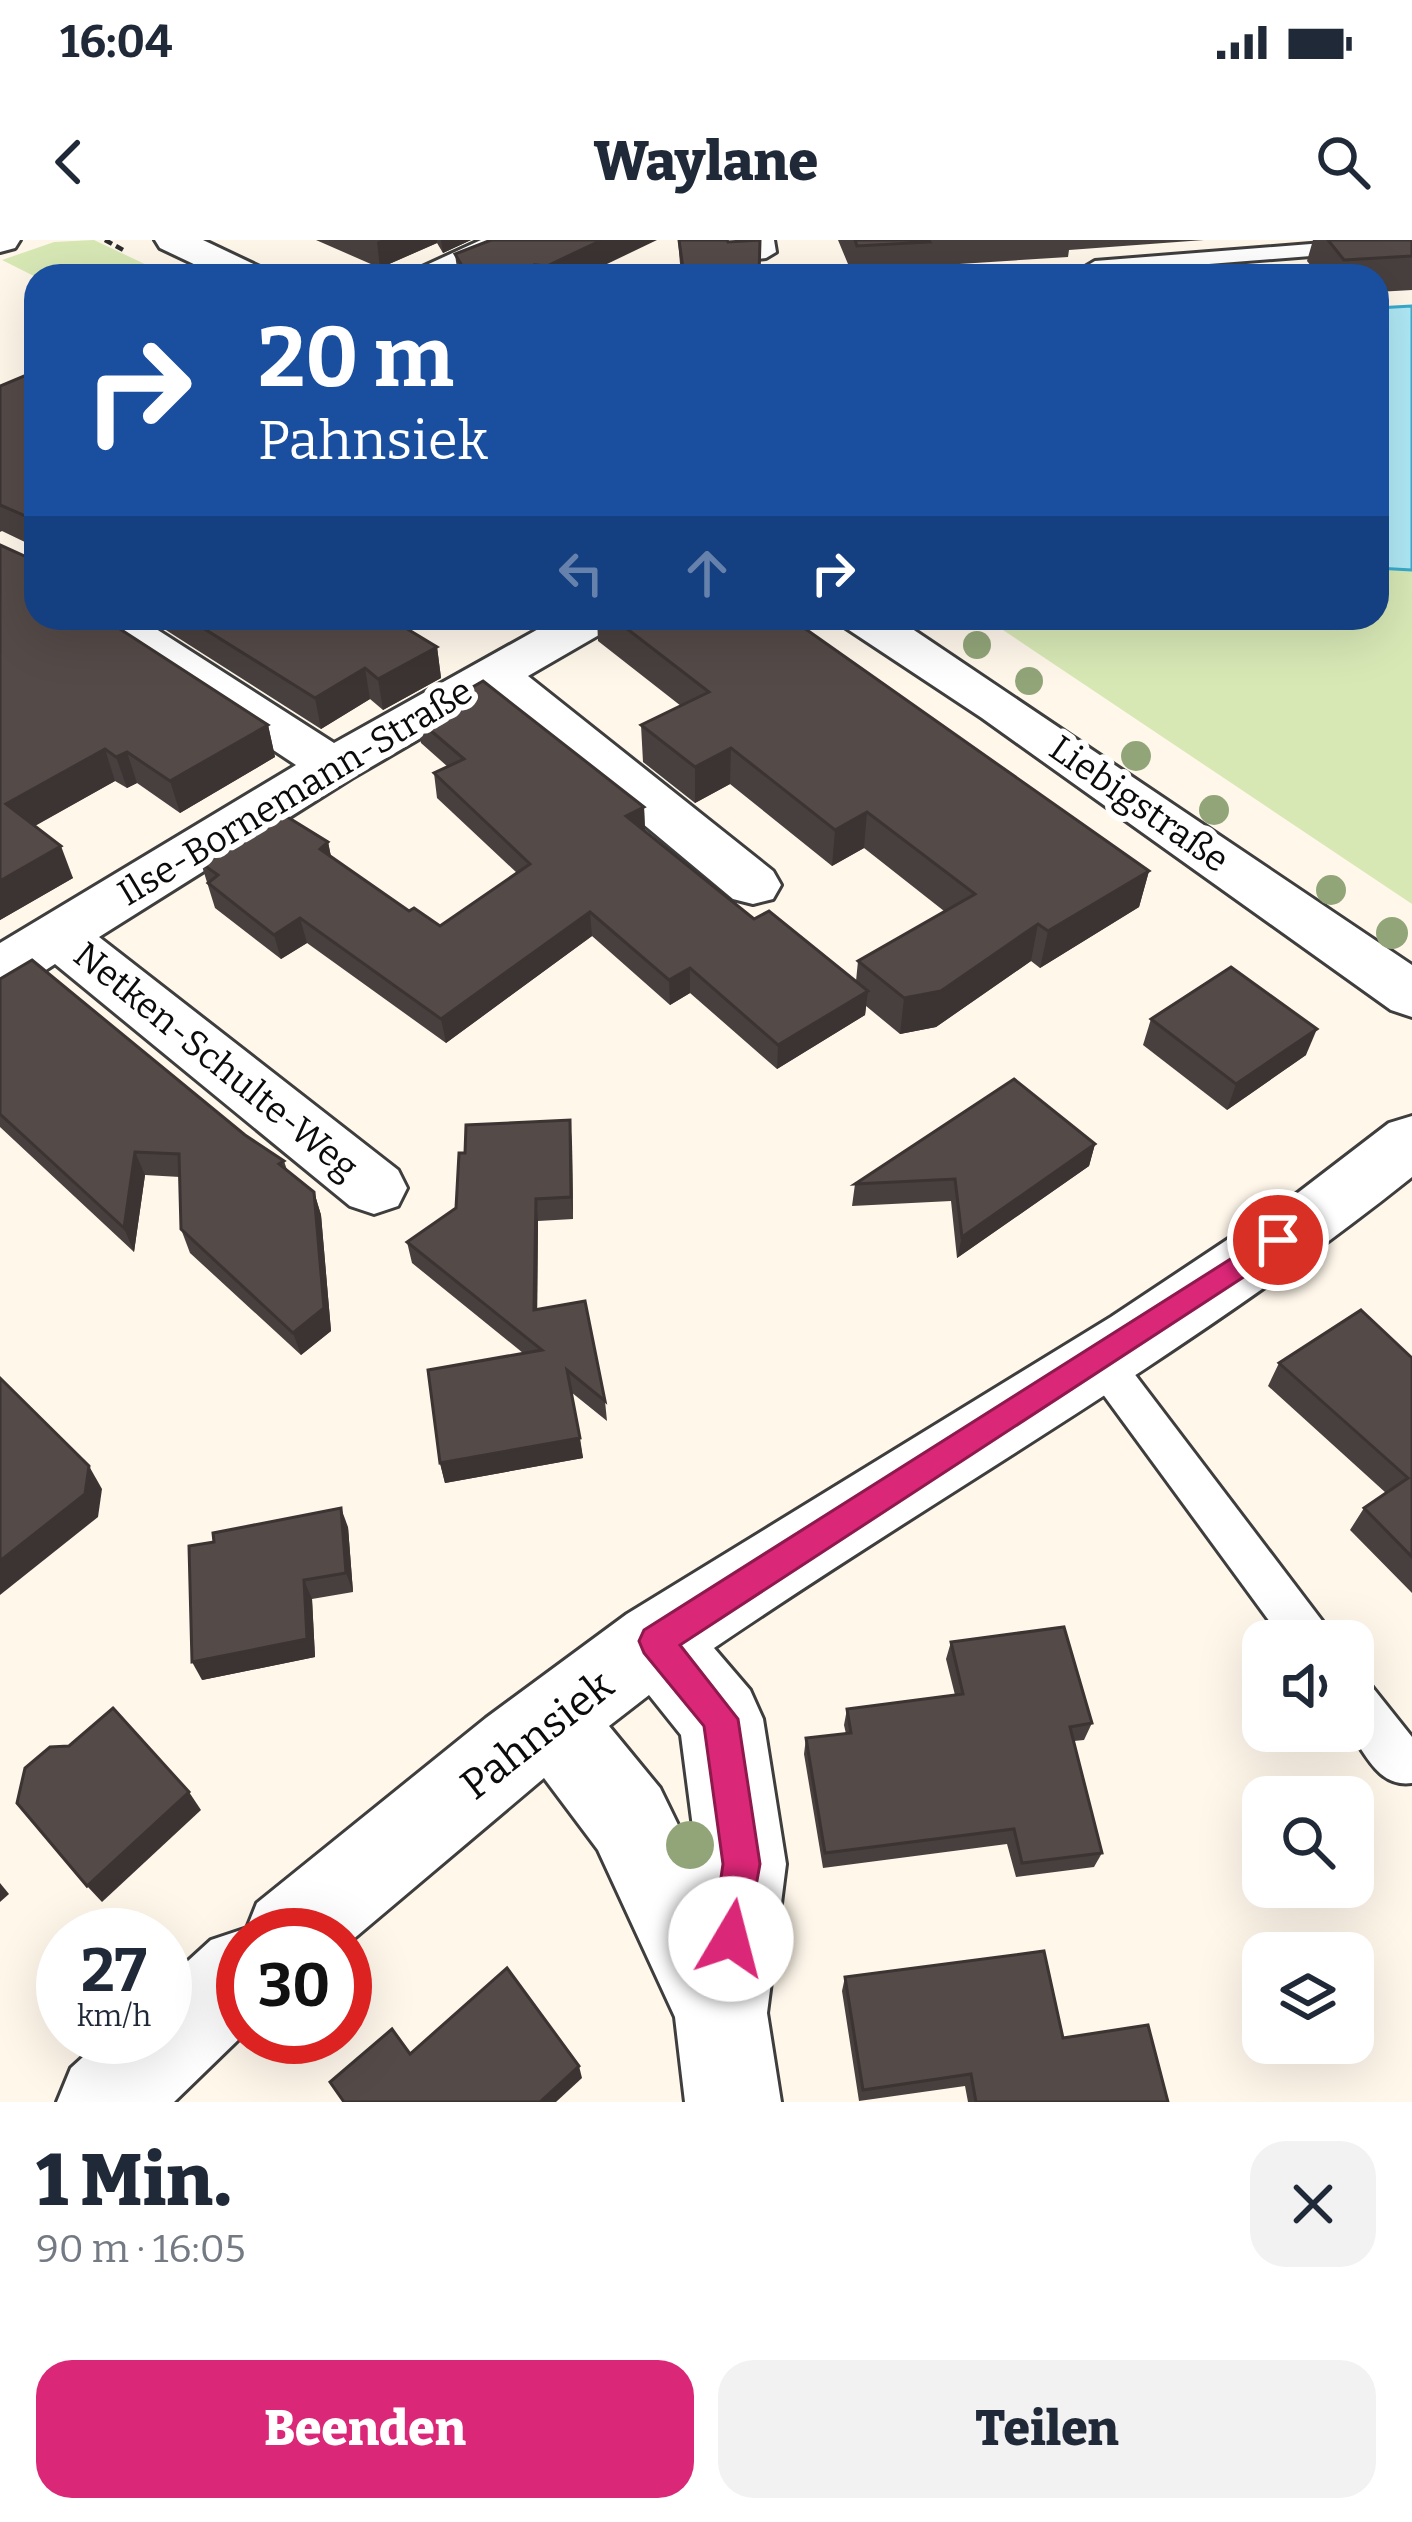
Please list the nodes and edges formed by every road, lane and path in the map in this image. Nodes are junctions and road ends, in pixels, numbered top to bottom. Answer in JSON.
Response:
{"nodes":[{"id":1,"x":173,"y":240,"type":"edge"},
{"id":2,"x":511,"y":240,"type":"edge"},
{"id":3,"x":764,"y":240,"type":"edge"},
{"id":4,"x":1412,"y":242,"type":"edge"},
{"id":5,"x":734,"y":258,"type":"edge"},
{"id":6,"x":224,"y":264,"type":"edge"},
{"id":7,"x":459,"y":264,"type":"edge"},
{"id":8,"x":1133,"y":264,"type":"edge"},
{"id":9,"x":124,"y":630,"type":"edge"},
{"id":10,"x":573,"y":630,"type":"edge"},
{"id":11,"x":880,"y":630,"type":"edge"},
{"id":12,"x":494,"y":674,"type":"junction"},
{"id":13,"x":332,"y":766,"type":"junction"},
{"id":14,"x":753,"y":886,"type":"dead end"},
{"id":15,"x":58,"y":934,"type":"junction"},
{"id":16,"x":0,"y":971,"type":"edge"},
{"id":17,"x":1412,"y":995,"type":"edge"},
{"id":18,"x":1412,"y":1141,"type":"edge"},
{"id":19,"x":374,"y":1188,"type":"dead end"},
{"id":20,"x":1100,"y":1359,"type":"junction"},
{"id":21,"x":1294,"y":1620,"type":"edge"},
{"id":22,"x":656,"y":1641,"type":"junction"},
{"id":23,"x":552,"y":1721,"type":"junction"},
{"id":24,"x":1374,"y":1728,"type":"edge"},
{"id":25,"x":1412,"y":1760,"type":"edge"},
{"id":26,"x":322,"y":1908,"type":"edge"},
{"id":27,"x":216,"y":1997,"type":"edge"},
{"id":28,"x":721,"y":2013,"type":"junction"},
{"id":29,"x":105,"y":2102,"type":"edge"},
{"id":30,"x":733,"y":2102,"type":"edge"}],
"edges":[{"from":1,"to":6,"type":"street"},
{"from":2,"to":7,"type":"street"},
{"from":3,"to":5,"type":"lane"},
{"from":4,"to":8,"type":"lane"},
{"from":9,"to":13,"type":"street"},
{"from":10,"to":12,"type":"street","name":"Ilse-Bornemann-Straße"},
{"from":11,"to":17,"type":"street","name":"Liebigstraße"},
{"from":12,"to":13,"type":"street","name":"Ilse-Bornemann-Straße"},
{"from":12,"to":14,"type":"street"},
{"from":13,"to":15,"type":"street","name":"Ilse-Bornemann-Straße"},
{"from":15,"to":16,"type":"street","name":"Ilse-Bornemann-Straße"},
{"from":15,"to":19,"type":"street","name":"Netken-Schulte-Weg"},
{"from":18,"to":20,"type":"street","name":"Pahnsiek"},
{"from":20,"to":21,"type":"lane"},
{"from":20,"to":22,"type":"street","name":"Pahnsiek"},
{"from":22,"to":23,"type":"street","name":"Pahnsiek"},
{"from":22,"to":28,"type":"street"},
{"from":23,"to":26,"type":"street","name":"Pahnsiek"},
{"from":23,"to":28,"type":"street"},
{"from":24,"to":25,"type":"lane"},
{"from":27,"to":29,"type":"street"},
{"from":28,"to":30,"type":"street"}]}
